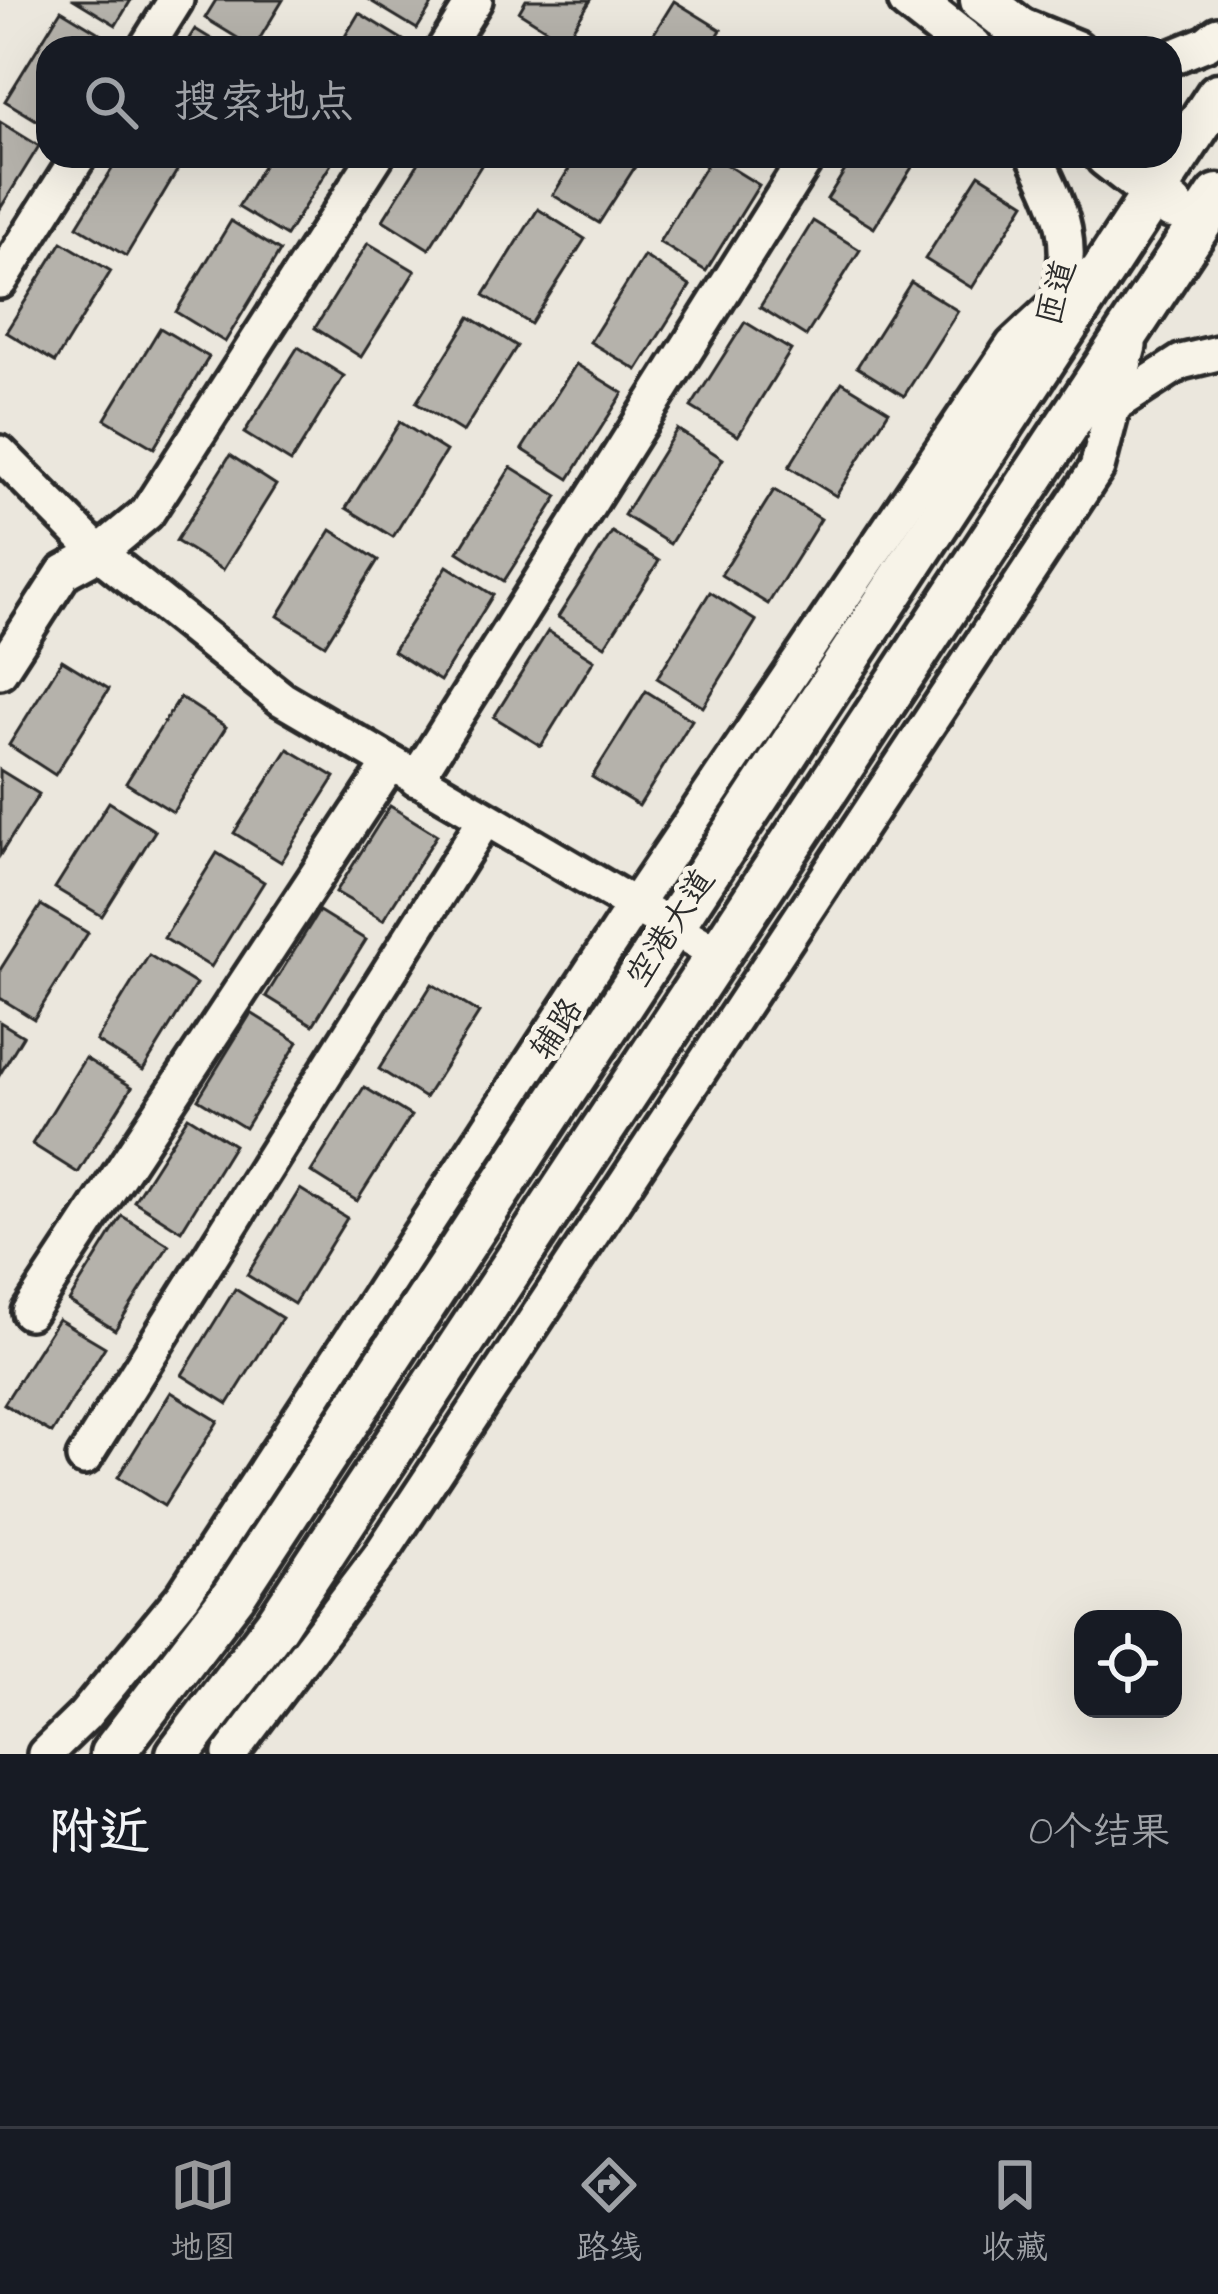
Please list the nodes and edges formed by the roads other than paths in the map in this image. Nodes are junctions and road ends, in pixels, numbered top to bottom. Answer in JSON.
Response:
{"nodes":[{"id":1,"x":176,"y":0,"type":"edge"},
{"id":2,"x":476,"y":0,"type":"edge"},
{"id":3,"x":910,"y":0,"type":"edge"},
{"id":4,"x":995,"y":10,"type":"edge"},
{"id":5,"x":1218,"y":34,"type":"edge"},
{"id":6,"x":154,"y":36,"type":"edge"},
{"id":7,"x":453,"y":36,"type":"edge"},
{"id":8,"x":955,"y":36,"type":"edge"},
{"id":9,"x":1028,"y":36,"type":"edge"},
{"id":10,"x":1051,"y":36,"type":"edge"},
{"id":11,"x":1182,"y":53,"type":"edge"},
{"id":12,"x":1218,"y":95,"type":"edge"},
{"id":13,"x":1182,"y":142,"type":"edge"},
{"id":14,"x":1182,"y":165,"type":"edge"},
{"id":15,"x":71,"y":168,"type":"edge"},
{"id":16,"x":368,"y":168,"type":"edge"},
{"id":17,"x":800,"y":168,"type":"edge"},
{"id":18,"x":1039,"y":168,"type":"edge"},
{"id":19,"x":1122,"y":168,"type":"edge"},
{"id":20,"x":1166,"y":168,"type":"edge"},
{"id":21,"x":1153,"y":192,"type":"junction"},
{"id":22,"x":1213,"y":213,"type":"edge"},
{"id":23,"x":1114,"y":250,"type":"junction"},
{"id":24,"x":0,"y":281,"type":"edge"},
{"id":25,"x":1058,"y":303,"type":"junction"},
{"id":26,"x":1136,"y":316,"type":"junction"},
{"id":27,"x":1218,"y":353,"type":"edge"},
{"id":28,"x":1113,"y":406,"type":"junction"},
{"id":29,"x":1003,"y":427,"type":"junction"},
{"id":30,"x":0,"y":453,"type":"edge"},
{"id":31,"x":1040,"y":464,"type":"junction"},
{"id":32,"x":99,"y":553,"type":"junction"},
{"id":33,"x":0,"y":671,"type":"edge"},
{"id":34,"x":403,"y":772,"type":"junction"},
{"id":35,"x":485,"y":819,"type":"junction"},
{"id":36,"x":652,"y":916,"type":"junction"},
{"id":37,"x":718,"y":954,"type":"junction"},
{"id":38,"x":29,"y":1312,"type":"dead end"},
{"id":39,"x":84,"y":1458,"type":"dead end"},
{"id":40,"x":45,"y":1754,"type":"edge"},
{"id":41,"x":112,"y":1754,"type":"edge"},
{"id":42,"x":178,"y":1754,"type":"edge"},
{"id":43,"x":230,"y":1754,"type":"edge"}],
"edges":[{"from":1,"to":6,"type":"street"},
{"from":2,"to":7,"type":"street"},
{"from":3,"to":8,"type":"main road"},
{"from":4,"to":9,"type":"main road"},
{"from":4,"to":10,"type":"street"},
{"from":5,"to":11,"type":"street"},
{"from":12,"to":13,"type":"main road","name":"空港大道"},
{"from":14,"to":22,"type":"main road"},
{"from":15,"to":24,"type":"street"},
{"from":16,"to":32,"type":"street"},
{"from":17,"to":34,"type":"street"},
{"from":18,"to":25,"type":"street","name":"匝道"},
{"from":19,"to":21,"type":"main road"},
{"from":20,"to":21,"type":"main road","name":"空港大道"},
{"from":21,"to":22,"type":"main road"},
{"from":21,"to":23,"type":"main road","name":"空港大道"},
{"from":22,"to":26,"type":"main road","name":"空港大道"},
{"from":23,"to":25,"type":"street","name":"辅路"},
{"from":23,"to":29,"type":"main road","name":"空港大道"},
{"from":25,"to":29,"type":"street","name":"匝道"},
{"from":25,"to":36,"type":"street","name":"辅路"},
{"from":26,"to":28,"type":"street"},
{"from":26,"to":31,"type":"main road","name":"空港大道"},
{"from":27,"to":28,"type":"street"},
{"from":28,"to":31,"type":"street"},
{"from":28,"to":43,"type":"street"},
{"from":29,"to":36,"type":"main road","name":"空港大道"},
{"from":30,"to":32,"type":"street"},
{"from":31,"to":37,"type":"main road","name":"空港大道"},
{"from":32,"to":33,"type":"street"},
{"from":32,"to":34,"type":"street"},
{"from":34,"to":35,"type":"street"},
{"from":34,"to":38,"type":"street"},
{"from":35,"to":36,"type":"street"},
{"from":35,"to":39,"type":"street"},
{"from":36,"to":37,"type":"street"},
{"from":36,"to":40,"type":"street","name":"辅路"},
{"from":36,"to":41,"type":"main road","name":"空港大道"},
{"from":37,"to":42,"type":"main road","name":"空港大道"}]}
